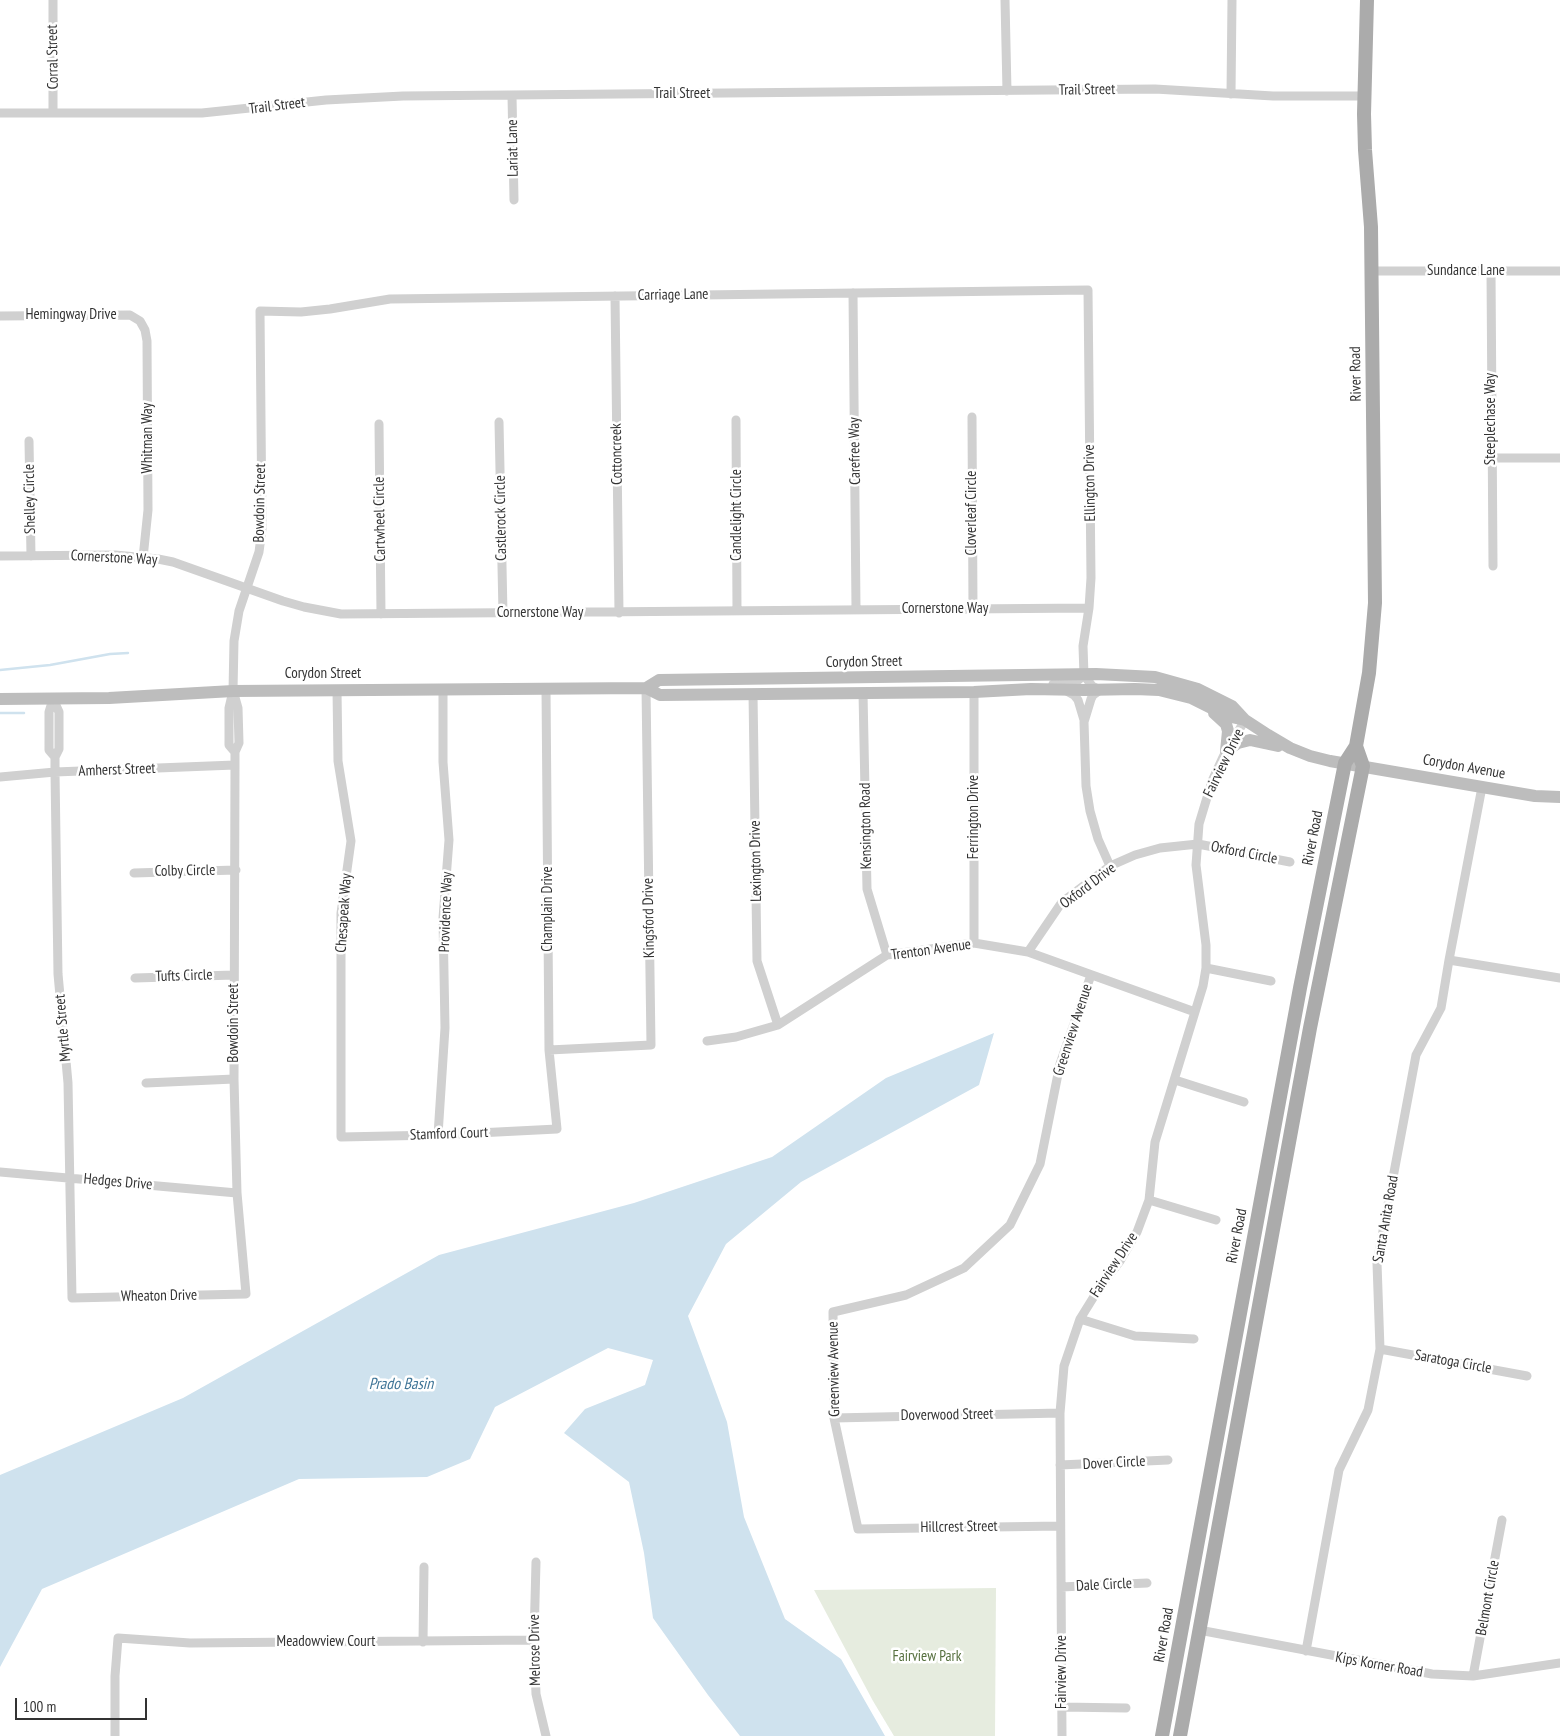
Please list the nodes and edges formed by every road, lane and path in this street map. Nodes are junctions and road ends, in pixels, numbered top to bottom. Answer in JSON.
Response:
{"nodes":[{"id":1,"x":53,"y":0,"type":"edge"},
{"id":2,"x":1004,"y":0,"type":"edge"},
{"id":3,"x":1232,"y":0,"type":"edge"},
{"id":4,"x":1367,"y":0,"type":"edge"},
{"id":5,"x":1007,"y":91,"type":"junction"},
{"id":6,"x":1231,"y":94,"type":"junction"},
{"id":7,"x":512,"y":95,"type":"junction"},
{"id":8,"x":1364,"y":96,"type":"junction"},
{"id":9,"x":0,"y":113,"type":"edge"},
{"id":10,"x":53,"y":113,"type":"junction"},
{"id":11,"x":514,"y":200,"type":"dead end"},
{"id":12,"x":1372,"y":271,"type":"junction"},
{"id":13,"x":1491,"y":271,"type":"junction"},
{"id":14,"x":1560,"y":271,"type":"edge"},
{"id":15,"x":1088,"y":290,"type":"joint"},
{"id":16,"x":853,"y":293,"type":"junction"},
{"id":17,"x":615,"y":296,"type":"junction"},
{"id":18,"x":260,"y":311,"type":"joint"},
{"id":19,"x":0,"y":316,"type":"edge"},
{"id":20,"x":140,"y":321,"type":"joint"},
{"id":21,"x":972,"y":417,"type":"dead end"},
{"id":22,"x":736,"y":420,"type":"dead end"},
{"id":23,"x":500,"y":422,"type":"dead end"},
{"id":24,"x":378,"y":424,"type":"dead end"},
{"id":25,"x":29,"y":441,"type":"dead end"},
{"id":26,"x":1492,"y":458,"type":"junction"},
{"id":27,"x":1560,"y":458,"type":"edge"},
{"id":28,"x":0,"y":556,"type":"edge"},
{"id":29,"x":31,"y":556,"type":"junction"},
{"id":30,"x":143,"y":558,"type":"junction"},
{"id":31,"x":1493,"y":566,"type":"dead end"},
{"id":32,"x":248,"y":588,"type":"junction"},
{"id":33,"x":1089,"y":608,"type":"junction"},
{"id":34,"x":856,"y":609,"type":"junction"},
{"id":35,"x":973,"y":610,"type":"junction"},
{"id":36,"x":737,"y":611,"type":"junction"},
{"id":37,"x":619,"y":613,"type":"junction"},
{"id":38,"x":381,"y":614,"type":"junction"},
{"id":39,"x":503,"y":614,"type":"junction"},
{"id":40,"x":1084,"y":675,"type":"junction"},
{"id":41,"x":646,"y":688,"type":"junction"},
{"id":42,"x":443,"y":689,"type":"junction"},
{"id":43,"x":546,"y":689,"type":"junction"},
{"id":44,"x":1031,"y":689,"type":"junction"},
{"id":45,"x":338,"y":690,"type":"junction"},
{"id":46,"x":1064,"y":690,"type":"junction"},
{"id":47,"x":1100,"y":690,"type":"junction"},
{"id":48,"x":233,"y":691,"type":"junction"},
{"id":49,"x":974,"y":692,"type":"junction"},
{"id":50,"x":863,"y":693,"type":"junction"},
{"id":51,"x":753,"y":694,"type":"junction"},
{"id":52,"x":1191,"y":698,"type":"junction"},
{"id":53,"x":0,"y":699,"type":"edge"},
{"id":54,"x":53,"y":699,"type":"junction"},
{"id":55,"x":1245,"y":720,"type":"junction"},
{"id":56,"x":1084,"y":722,"type":"junction"},
{"id":57,"x":1356,"y":746,"type":"junction"},
{"id":58,"x":1290,"y":748,"type":"junction"},
{"id":59,"x":1226,"y":751,"type":"junction"},
{"id":60,"x":1345,"y":763,"type":"junction"},
{"id":61,"x":235,"y":766,"type":"junction"},
{"id":62,"x":1363,"y":766,"type":"junction"},
{"id":63,"x":55,"y":772,"type":"junction"},
{"id":64,"x":0,"y":777,"type":"edge"},
{"id":65,"x":1482,"y":787,"type":"junction"},
{"id":66,"x":1560,"y":797,"type":"edge"},
{"id":67,"x":1198,"y":844,"type":"junction"},
{"id":68,"x":1290,"y":862,"type":"dead end"},
{"id":69,"x":1110,"y":866,"type":"junction"},
{"id":70,"x":236,"y":870,"type":"junction"},
{"id":71,"x":134,"y":872,"type":"dead end"},
{"id":72,"x":974,"y":943,"type":"junction"},
{"id":73,"x":1028,"y":952,"type":"junction"},
{"id":74,"x":887,"y":955,"type":"junction"},
{"id":75,"x":1449,"y":960,"type":"junction"},
{"id":76,"x":1206,"y":968,"type":"junction"},
{"id":77,"x":234,"y":975,"type":"junction"},
{"id":78,"x":1090,"y":975,"type":"junction"},
{"id":79,"x":134,"y":978,"type":"dead end"},
{"id":80,"x":1560,"y":978,"type":"edge"},
{"id":81,"x":1271,"y":982,"type":"dead end"},
{"id":82,"x":1195,"y":1012,"type":"junction"},
{"id":83,"x":778,"y":1025,"type":"junction"},
{"id":84,"x":707,"y":1041,"type":"dead end"},
{"id":85,"x":549,"y":1050,"type":"junction"},
{"id":86,"x":234,"y":1080,"type":"junction"},
{"id":87,"x":1175,"y":1080,"type":"junction"},
{"id":88,"x":146,"y":1083,"type":"dead end"},
{"id":89,"x":1244,"y":1102,"type":"dead end"},
{"id":90,"x":557,"y":1129,"type":"joint"},
{"id":91,"x":438,"y":1136,"type":"junction"},
{"id":92,"x":341,"y":1137,"type":"joint"},
{"id":93,"x":0,"y":1172,"type":"edge"},
{"id":94,"x":70,"y":1178,"type":"junction"},
{"id":95,"x":236,"y":1193,"type":"junction"},
{"id":96,"x":1149,"y":1200,"type":"junction"},
{"id":97,"x":1216,"y":1220,"type":"dead end"},
{"id":98,"x":246,"y":1294,"type":"joint"},
{"id":99,"x":72,"y":1298,"type":"joint"},
{"id":100,"x":1080,"y":1319,"type":"junction"},
{"id":101,"x":1194,"y":1339,"type":"dead end"},
{"id":102,"x":1380,"y":1349,"type":"junction"},
{"id":103,"x":1527,"y":1376,"type":"dead end"},
{"id":104,"x":1060,"y":1413,"type":"junction"},
{"id":105,"x":834,"y":1418,"type":"junction"},
{"id":106,"x":1168,"y":1460,"type":"dead end"},
{"id":107,"x":1060,"y":1465,"type":"junction"},
{"id":108,"x":1502,"y":1520,"type":"dead end"},
{"id":109,"x":1060,"y":1526,"type":"junction"},
{"id":110,"x":858,"y":1529,"type":"joint"},
{"id":111,"x":536,"y":1562,"type":"dead end"},
{"id":112,"x":424,"y":1567,"type":"dead end"},
{"id":113,"x":1147,"y":1583,"type":"dead end"},
{"id":114,"x":1061,"y":1587,"type":"junction"},
{"id":115,"x":1199,"y":1630,"type":"junction"},
{"id":116,"x":534,"y":1640,"type":"junction"},
{"id":117,"x":423,"y":1642,"type":"junction"},
{"id":118,"x":1306,"y":1651,"type":"junction"},
{"id":119,"x":1560,"y":1663,"type":"edge"},
{"id":120,"x":1474,"y":1676,"type":"junction"},
{"id":121,"x":1062,"y":1707,"type":"junction"},
{"id":122,"x":1126,"y":1708,"type":"dead end"},
{"id":123,"x":115,"y":1736,"type":"edge"},
{"id":124,"x":546,"y":1736,"type":"edge"},
{"id":125,"x":1062,"y":1736,"type":"edge"},
{"id":126,"x":1162,"y":1736,"type":"edge"},
{"id":127,"x":1180,"y":1736,"type":"edge"}],
"edges":[{"from":1,"to":10,"type":"street","name":"Corral Street"},
{"from":2,"to":5,"type":"street"},
{"from":3,"to":6,"type":"street"},
{"from":4,"to":8,"type":"main road","name":"River Road"},
{"from":5,"to":6,"type":"street","name":"Trail Street"},
{"from":5,"to":7,"type":"street","name":"Trail Street"},
{"from":6,"to":8,"type":"street","name":"Trail Street"},
{"from":7,"to":10,"type":"street","name":"Trail Street"},
{"from":7,"to":11,"type":"street","name":"Lariat Lane"},
{"from":8,"to":12,"type":"main road","name":"River Road"},
{"from":9,"to":10,"type":"street","name":"Trail Street"},
{"from":12,"to":13,"type":"street","name":"Sundance Lane"},
{"from":12,"to":57,"type":"main road","name":"River Road"},
{"from":13,"to":14,"type":"street","name":"Sundance Lane"},
{"from":13,"to":26,"type":"street","name":"Steeplechase Way"},
{"from":15,"to":16,"type":"street","name":"Carriage Lane"},
{"from":15,"to":33,"type":"street","name":"Ellington Drive"},
{"from":16,"to":17,"type":"street","name":"Carriage Lane"},
{"from":16,"to":34,"type":"street","name":"Carefree Way"},
{"from":17,"to":18,"type":"street","name":"Carriage Lane"},
{"from":17,"to":37,"type":"street","name":"Cottoncreek"},
{"from":18,"to":32,"type":"street","name":"Bowdoin Street"},
{"from":19,"to":20,"type":"street","name":"Hemingway Drive"},
{"from":20,"to":30,"type":"street","name":"Whitman Way"},
{"from":21,"to":35,"type":"street","name":"Cloverleaf Circle"},
{"from":22,"to":36,"type":"street","name":"Candlelight Circle"},
{"from":23,"to":39,"type":"street","name":"Castlerock Circle"},
{"from":24,"to":38,"type":"street","name":"Cartwheel Circle"},
{"from":25,"to":29,"type":"street","name":"Shelley Circle"},
{"from":26,"to":27,"type":"street"},
{"from":26,"to":31,"type":"street","name":"Steeplechase Way"},
{"from":28,"to":29,"type":"street","name":"Cornerstone Way"},
{"from":29,"to":30,"type":"street","name":"Cornerstone Way"},
{"from":30,"to":32,"type":"street","name":"Cornerstone Way"},
{"from":32,"to":38,"type":"street","name":"Cornerstone Way"},
{"from":32,"to":48,"type":"street","name":"Bowdoin Street"},
{"from":33,"to":35,"type":"street","name":"Cornerstone Way"},
{"from":33,"to":40,"type":"street","name":"Ellington Drive"},
{"from":34,"to":35,"type":"street","name":"Cornerstone Way"},
{"from":34,"to":36,"type":"street","name":"Cornerstone Way"},
{"from":36,"to":37,"type":"street","name":"Cornerstone Way"},
{"from":37,"to":39,"type":"street","name":"Cornerstone Way"},
{"from":38,"to":39,"type":"street","name":"Cornerstone Way"},
{"from":40,"to":41,"type":"main road","name":"Corydon Street"},
{"from":40,"to":44,"type":"street","name":"Corydon Street"},
{"from":40,"to":47,"type":"street"},
{"from":40,"to":55,"type":"main road","name":"Corydon Street"},
{"from":41,"to":43,"type":"main road","name":"Corydon Street"},
{"from":41,"to":51,"type":"main road","name":"Corydon Street"},
{"from":41,"to":85,"type":"street","name":"Kingsford Drive"},
{"from":42,"to":43,"type":"main road","name":"Corydon Street"},
{"from":42,"to":45,"type":"main road","name":"Corydon Street"},
{"from":42,"to":91,"type":"street","name":"Providence Way"},
{"from":43,"to":85,"type":"street","name":"Champlain Drive"},
{"from":44,"to":46,"type":"main road","name":"Corydon Street"},
{"from":44,"to":49,"type":"main road","name":"Corydon Street"},
{"from":45,"to":48,"type":"main road","name":"Corydon Street"},
{"from":45,"to":92,"type":"street","name":"Chesapeak Way"},
{"from":46,"to":47,"type":"main road","name":"Corydon Street"},
{"from":46,"to":56,"type":"street"},
{"from":47,"to":52,"type":"main road","name":"Corydon Street"},
{"from":47,"to":56,"type":"street"},
{"from":48,"to":54,"type":"main road","name":"Corydon Street"},
{"from":48,"to":61,"type":"street","name":"Bowdoin Street"},
{"from":49,"to":50,"type":"main road","name":"Corydon Street"},
{"from":49,"to":72,"type":"street","name":"Ferrington Drive"},
{"from":50,"to":51,"type":"main road","name":"Corydon Street"},
{"from":50,"to":74,"type":"street","name":"Kensington Road"},
{"from":51,"to":83,"type":"street","name":"Lexington Drive"},
{"from":52,"to":55,"type":"main road","name":"Corydon Street"},
{"from":52,"to":59,"type":"main road"},
{"from":53,"to":54,"type":"main road","name":"Corydon Street"},
{"from":54,"to":63,"type":"street","name":"Myrtle Street"},
{"from":55,"to":58,"type":"main road","name":"Corydon Street"},
{"from":55,"to":59,"type":"street","name":"Fairview Drive"},
{"from":56,"to":69,"type":"street"},
{"from":57,"to":60,"type":"main road","name":"River Road"},
{"from":57,"to":62,"type":"main road","name":"River Road"},
{"from":58,"to":59,"type":"main road"},
{"from":58,"to":60,"type":"main road","name":"Corydon Street"},
{"from":59,"to":67,"type":"street","name":"Fairview Drive"},
{"from":60,"to":62,"type":"main road","name":"Corydon Street"},
{"from":60,"to":126,"type":"main road","name":"River Road"},
{"from":61,"to":63,"type":"street","name":"Amherst Street"},
{"from":61,"to":70,"type":"street","name":"Bowdoin Street"},
{"from":62,"to":65,"type":"main road","name":"Corydon Avenue"},
{"from":62,"to":115,"type":"main road"},
{"from":63,"to":64,"type":"street","name":"Amherst Street"},
{"from":63,"to":94,"type":"street","name":"Myrtle Street"},
{"from":65,"to":66,"type":"main road","name":"Corydon Avenue"},
{"from":65,"to":75,"type":"street","name":"Santa Anita Road"},
{"from":67,"to":68,"type":"street","name":"Oxford Circle"},
{"from":67,"to":69,"type":"street","name":"Oxford Drive"},
{"from":67,"to":76,"type":"street","name":"Fairview Drive"},
{"from":69,"to":73,"type":"street","name":"Oxford Drive"},
{"from":70,"to":71,"type":"street","name":"Colby Circle"},
{"from":70,"to":77,"type":"street","name":"Bowdoin Street"},
{"from":72,"to":73,"type":"street","name":"Trenton Avenue"},
{"from":72,"to":74,"type":"street","name":"Trenton Avenue"},
{"from":73,"to":78,"type":"street","name":"Trenton Avenue"},
{"from":74,"to":83,"type":"street","name":"Trenton Avenue"},
{"from":75,"to":80,"type":"street"},
{"from":75,"to":102,"type":"street","name":"Santa Anita Road"},
{"from":76,"to":81,"type":"street"},
{"from":76,"to":82,"type":"street","name":"Fairview Drive"},
{"from":77,"to":79,"type":"street","name":"Tufts Circle"},
{"from":77,"to":86,"type":"street","name":"Bowdoin Street"},
{"from":78,"to":82,"type":"street","name":"Trenton Avenue"},
{"from":78,"to":105,"type":"street","name":"Greenview Avenue"},
{"from":82,"to":87,"type":"street","name":"Fairview Drive"},
{"from":83,"to":84,"type":"street","name":"Trenton Avenue"},
{"from":85,"to":90,"type":"street","name":"Champlain Drive"},
{"from":86,"to":88,"type":"street"},
{"from":86,"to":95,"type":"street","name":"Bowdoin Street"},
{"from":87,"to":89,"type":"street"},
{"from":87,"to":96,"type":"street","name":"Fairview Drive"},
{"from":90,"to":91,"type":"street","name":"Stamford Court"},
{"from":91,"to":92,"type":"street","name":"Stamford Court"},
{"from":93,"to":94,"type":"street","name":"Hedges Drive"},
{"from":94,"to":95,"type":"street","name":"Hedges Drive"},
{"from":94,"to":99,"type":"street","name":"Myrtle Street"},
{"from":95,"to":98,"type":"street","name":"Bowdoin Street"},
{"from":96,"to":97,"type":"street"},
{"from":96,"to":100,"type":"street","name":"Fairview Drive"},
{"from":98,"to":99,"type":"street","name":"Wheaton Drive"},
{"from":100,"to":101,"type":"street"},
{"from":100,"to":104,"type":"street","name":"Fairview Drive"},
{"from":102,"to":103,"type":"street","name":"Saratoga Circle"},
{"from":102,"to":118,"type":"street","name":"Santa Anita Road"},
{"from":104,"to":105,"type":"street","name":"Doverwood Street"},
{"from":104,"to":107,"type":"street","name":"Fairview Drive"},
{"from":105,"to":110,"type":"street","name":"Greenview Avenue"},
{"from":106,"to":107,"type":"street","name":"Dover Circle"},
{"from":107,"to":109,"type":"street","name":"Fairview Drive"},
{"from":108,"to":120,"type":"street","name":"Belmont Circle"},
{"from":109,"to":110,"type":"street","name":"Hillcrest Street"},
{"from":109,"to":114,"type":"street","name":"Fairview Drive"},
{"from":111,"to":116,"type":"street","name":"Melrose Drive"},
{"from":112,"to":117,"type":"street"},
{"from":113,"to":114,"type":"street","name":"Dale Circle"},
{"from":114,"to":121,"type":"street","name":"Fairview Drive"},
{"from":115,"to":118,"type":"street","name":"Kips Korner Road"},
{"from":115,"to":127,"type":"main road"},
{"from":116,"to":117,"type":"street","name":"Meadowview Court"},
{"from":116,"to":124,"type":"street","name":"Melrose Drive"},
{"from":117,"to":123,"type":"street","name":"Meadowview Court"},
{"from":118,"to":120,"type":"street","name":"Kips Korner Road"},
{"from":119,"to":120,"type":"street","name":"Kips Korner Road"},
{"from":121,"to":122,"type":"street"},
{"from":121,"to":125,"type":"street","name":"Fairview Drive"}]}
